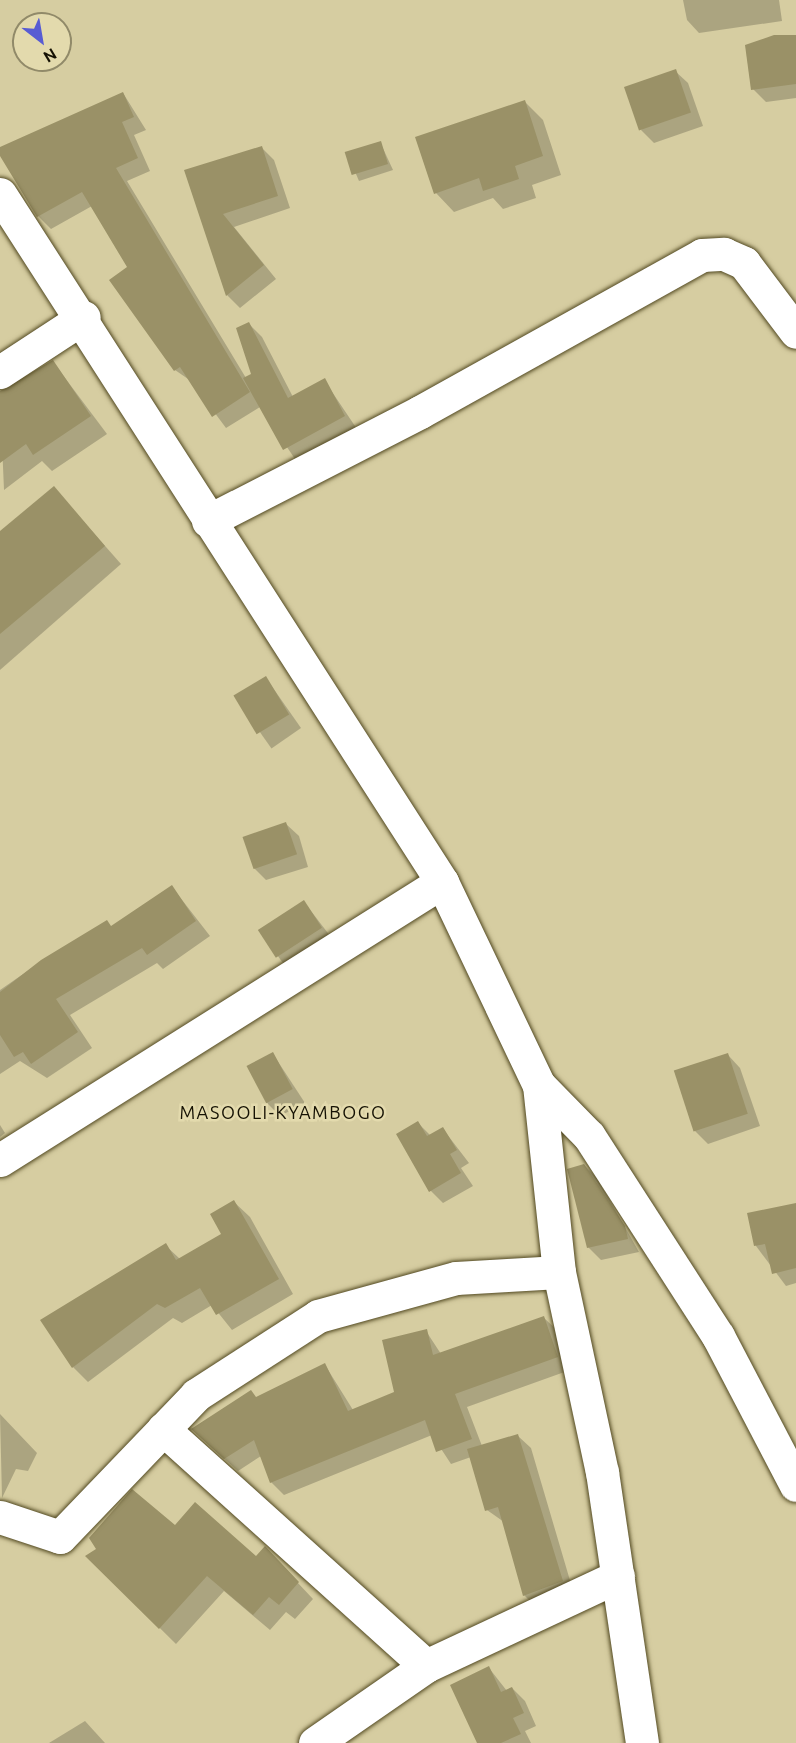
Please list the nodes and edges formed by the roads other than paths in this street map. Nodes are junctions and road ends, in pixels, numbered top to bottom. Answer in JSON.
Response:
{"nodes":[{"id":1,"x":0,"y":194,"type":"edge"},
{"id":2,"x":84,"y":317,"type":"junction"},
{"id":3,"x":796,"y":332,"type":"edge"},
{"id":4,"x":0,"y":372,"type":"edge"},
{"id":5,"x":208,"y":521,"type":"junction"},
{"id":6,"x":442,"y":882,"type":"junction"},
{"id":7,"x":539,"y":1085,"type":"junction"},
{"id":8,"x":0,"y":1160,"type":"edge"},
{"id":9,"x":559,"y":1272,"type":"junction"},
{"id":10,"x":163,"y":1429,"type":"junction"},
{"id":11,"x":796,"y":1485,"type":"edge"},
{"id":12,"x":0,"y":1517,"type":"edge"},
{"id":13,"x":618,"y":1576,"type":"junction"},
{"id":14,"x":426,"y":1666,"type":"junction"},
{"id":15,"x":315,"y":1743,"type":"edge"},
{"id":16,"x":642,"y":1743,"type":"edge"}],
"edges":[{"from":1,"to":2,"type":"street"},
{"from":2,"to":4,"type":"street"},
{"from":2,"to":5,"type":"street"},
{"from":3,"to":5,"type":"street"},
{"from":5,"to":6,"type":"street"},
{"from":6,"to":7,"type":"street"},
{"from":6,"to":8,"type":"street"},
{"from":7,"to":9,"type":"street"},
{"from":7,"to":11,"type":"street"},
{"from":9,"to":10,"type":"street"},
{"from":9,"to":13,"type":"street"},
{"from":10,"to":12,"type":"street"},
{"from":10,"to":14,"type":"street"},
{"from":13,"to":14,"type":"street"},
{"from":13,"to":16,"type":"street"},
{"from":14,"to":15,"type":"street"}]}
